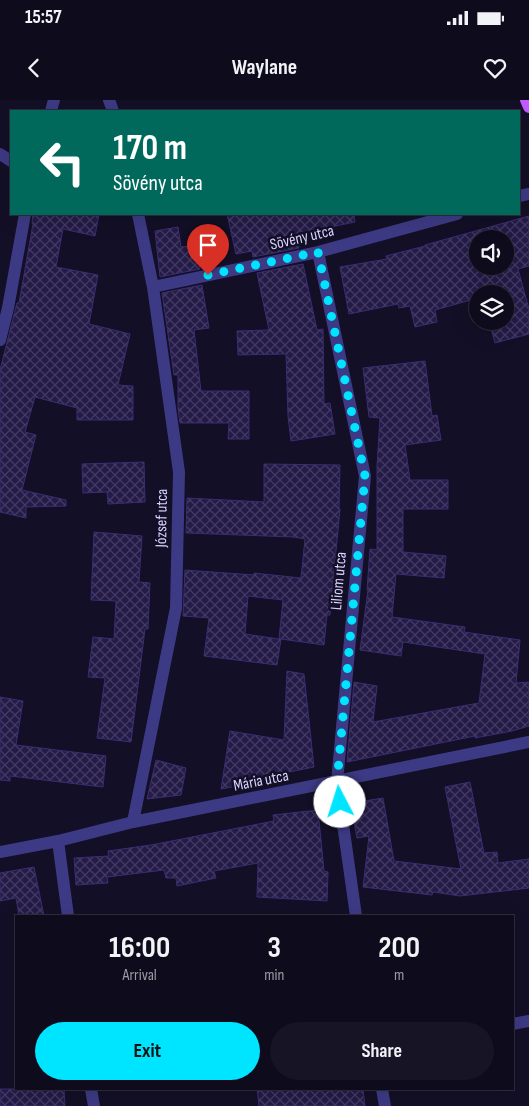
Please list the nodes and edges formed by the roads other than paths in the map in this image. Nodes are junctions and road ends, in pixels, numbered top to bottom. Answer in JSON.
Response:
{"nodes":[{"id":1,"x":526,"y":100,"type":"edge"},
{"id":2,"x":529,"y":107,"type":"edge"},
{"id":3,"x":25,"y":215,"type":"edge"},
{"id":4,"x":138,"y":215,"type":"edge"},
{"id":5,"x":453,"y":215,"type":"edge"},
{"id":6,"x":318,"y":252,"type":"junction"},
{"id":7,"x":153,"y":287,"type":"junction"},
{"id":8,"x":0,"y":340,"type":"edge"},
{"id":9,"x":529,"y":742,"type":"edge"},
{"id":10,"x":337,"y":782,"type":"junction"},
{"id":11,"x":133,"y":822,"type":"junction"},
{"id":12,"x":58,"y":842,"type":"junction"},
{"id":13,"x":0,"y":852,"type":"edge"},
{"id":14,"x":68,"y":915,"type":"edge"},
{"id":15,"x":356,"y":915,"type":"edge"},
{"id":16,"x":529,"y":1021,"type":"edge"},
{"id":17,"x":514,"y":1024,"type":"edge"},
{"id":18,"x":91,"y":1090,"type":"edge"},
{"id":19,"x":382,"y":1090,"type":"edge"},
{"id":20,"x":94,"y":1106,"type":"edge"},
{"id":21,"x":385,"y":1106,"type":"edge"}],
"edges":[{"from":1,"to":2,"type":"main road"},
{"from":3,"to":8,"type":"street"},
{"from":4,"to":7,"type":"street","name":"József utca"},
{"from":5,"to":6,"type":"street","name":"Sövény utca"},
{"from":6,"to":7,"type":"street","name":"Sövény utca"},
{"from":6,"to":10,"type":"street","name":"Liliom utca"},
{"from":7,"to":11,"type":"street","name":"József utca"},
{"from":9,"to":10,"type":"street","name":"Mária utca"},
{"from":10,"to":11,"type":"street","name":"Mária utca"},
{"from":10,"to":15,"type":"street","name":"Liliom utca"},
{"from":11,"to":12,"type":"street","name":"Mária utca"},
{"from":12,"to":13,"type":"street","name":"Mária utca"},
{"from":12,"to":14,"type":"street"},
{"from":16,"to":17,"type":"street"},
{"from":18,"to":20,"type":"street"},
{"from":19,"to":21,"type":"street"}]}
